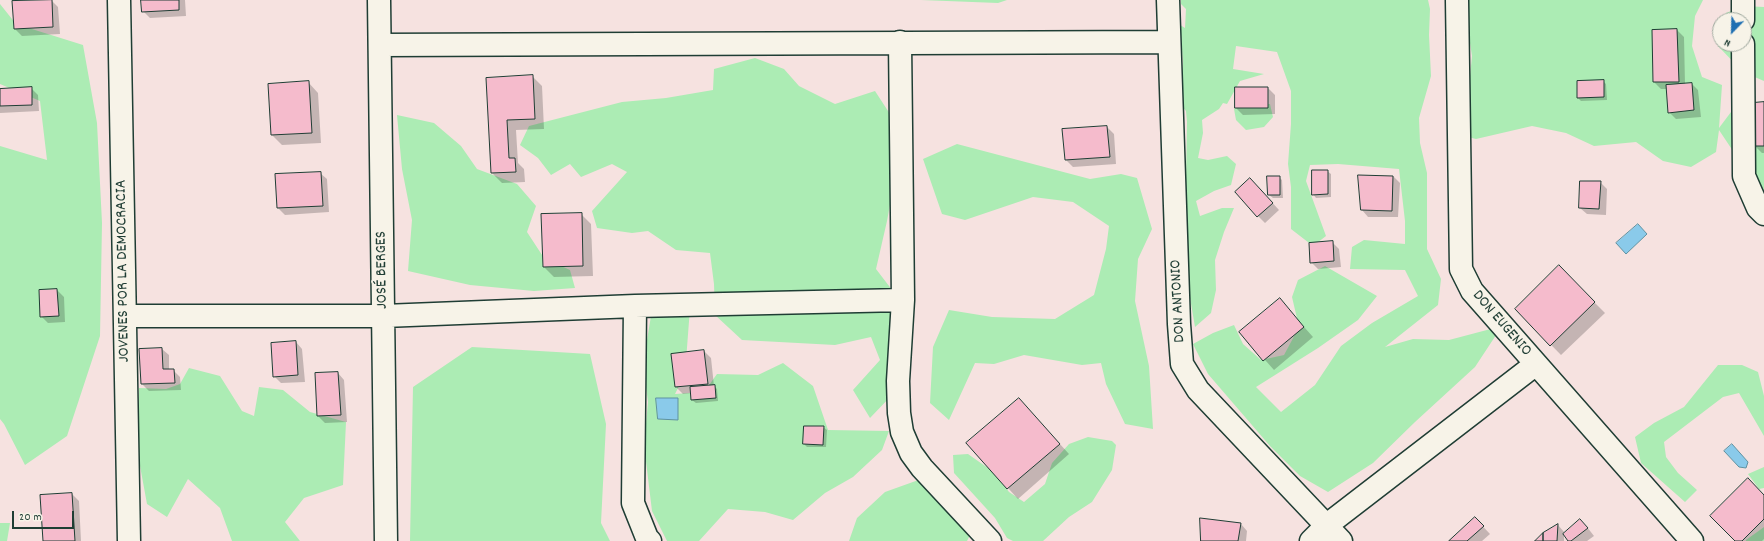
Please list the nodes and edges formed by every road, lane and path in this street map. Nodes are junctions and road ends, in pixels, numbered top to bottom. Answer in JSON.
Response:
{"nodes":[{"id":1,"x":119,"y":0,"type":"edge"},
{"id":2,"x":379,"y":0,"type":"edge"},
{"id":3,"x":1168,"y":0,"type":"edge"},
{"id":4,"x":1457,"y":0,"type":"edge"},
{"id":5,"x":1743,"y":0,"type":"edge"},
{"id":6,"x":1743,"y":12,"type":"edge"},
{"id":7,"x":900,"y":42,"type":"junction"},
{"id":8,"x":1169,"y":42,"type":"junction"},
{"id":9,"x":380,"y":45,"type":"junction"},
{"id":10,"x":1743,"y":52,"type":"edge"},
{"id":11,"x":1764,"y":214,"type":"edge"},
{"id":12,"x":903,"y":300,"type":"junction"},
{"id":13,"x":635,"y":306,"type":"junction"},
{"id":14,"x":125,"y":316,"type":"junction"},
{"id":15,"x":384,"y":316,"type":"junction"},
{"id":16,"x":1536,"y":364,"type":"junction"},
{"id":17,"x":1334,"y":533,"type":"edge"},
{"id":18,"x":129,"y":541,"type":"edge"},
{"id":19,"x":386,"y":541,"type":"edge"},
{"id":20,"x":650,"y":541,"type":"edge"},
{"id":21,"x":990,"y":541,"type":"edge"},
{"id":22,"x":1311,"y":541,"type":"edge"},
{"id":23,"x":1692,"y":541,"type":"edge"}],
"edges":[{"from":1,"to":14,"type":"street","name":"JOVENES POR LA DEMOCRACIA"},
{"from":2,"to":9,"type":"street","name":"JOSÉ BERGES"},
{"from":3,"to":8,"type":"street","name":"DON ANTONIO"},
{"from":4,"to":16,"type":"street","name":"DON EUGENIO"},
{"from":5,"to":6,"type":"street"},
{"from":7,"to":8,"type":"street"},
{"from":7,"to":9,"type":"street"},
{"from":7,"to":12,"type":"street"},
{"from":8,"to":17,"type":"street","name":"DON ANTONIO"},
{"from":9,"to":15,"type":"street","name":"JOSÉ BERGES"},
{"from":10,"to":11,"type":"street"},
{"from":12,"to":13,"type":"street"},
{"from":12,"to":21,"type":"street"},
{"from":13,"to":15,"type":"street"},
{"from":13,"to":20,"type":"street"},
{"from":14,"to":15,"type":"street"},
{"from":14,"to":18,"type":"street","name":"JOVENES POR LA DEMOCRACIA"},
{"from":15,"to":19,"type":"street","name":"JOSÉ BERGES"},
{"from":16,"to":17,"type":"street"},
{"from":16,"to":23,"type":"street","name":"DON EUGENIO"},
{"from":17,"to":22,"type":"street"}]}
